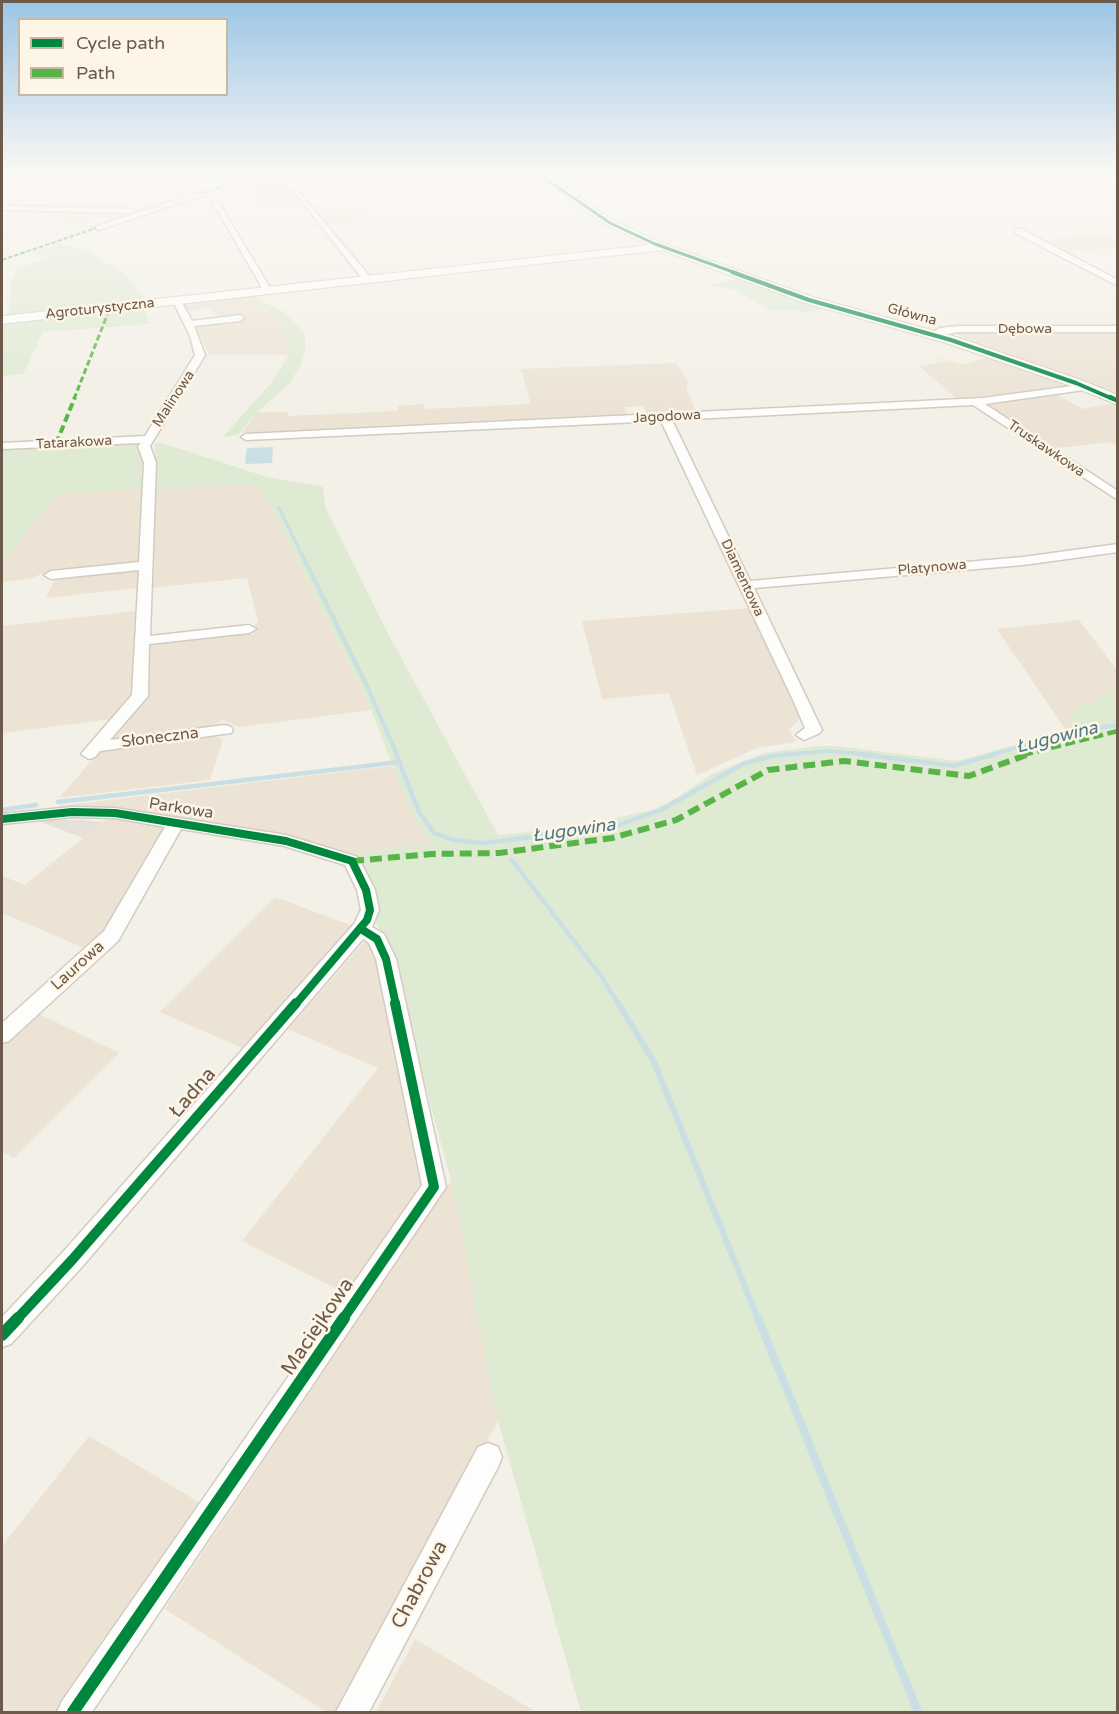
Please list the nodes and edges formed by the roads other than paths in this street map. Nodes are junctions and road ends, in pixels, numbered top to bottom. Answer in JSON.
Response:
{"nodes":[{"id":1,"x":246,"y":253,"type":"edge"},
{"id":2,"x":346,"y":253,"type":"edge"},
{"id":3,"x":609,"y":253,"type":"edge"},
{"id":4,"x":679,"y":253,"type":"edge"},
{"id":5,"x":1059,"y":253,"type":"edge"},
{"id":6,"x":368,"y":280,"type":"junction"},
{"id":7,"x":1118,"y":284,"type":"edge"},
{"id":8,"x":268,"y":291,"type":"junction"},
{"id":9,"x":177,"y":301,"type":"junction"},
{"id":10,"x":240,"y":318,"type":"dead end"},
{"id":11,"x":2,"y":320,"type":"edge"},
{"id":12,"x":189,"y":324,"type":"junction"},
{"id":13,"x":1118,"y":329,"type":"edge"},
{"id":14,"x":933,"y":334,"type":"junction"},
{"id":15,"x":1087,"y":387,"type":"junction"},
{"id":16,"x":1118,"y":400,"type":"edge"},
{"id":17,"x":974,"y":402,"type":"junction"},
{"id":18,"x":665,"y":417,"type":"junction"},
{"id":19,"x":246,"y":437,"type":"dead end"},
{"id":20,"x":147,"y":440,"type":"junction"},
{"id":21,"x":2,"y":446,"type":"edge"},
{"id":22,"x":1118,"y":497,"type":"edge"},
{"id":23,"x":1118,"y":548,"type":"edge"},
{"id":24,"x":145,"y":565,"type":"junction"},
{"id":25,"x":51,"y":575,"type":"dead end"},
{"id":26,"x":746,"y":585,"type":"junction"},
{"id":27,"x":249,"y":629,"type":"dead end"},
{"id":28,"x":142,"y":641,"type":"junction"},
{"id":29,"x":225,"y":730,"type":"dead end"},
{"id":30,"x":804,"y":735,"type":"dead end"},
{"id":31,"x":2,"y":819,"type":"edge"},
{"id":32,"x":176,"y":822,"type":"junction"},
{"id":33,"x":352,"y":861,"type":"joint"},
{"id":34,"x":361,"y":929,"type":"junction"},
{"id":35,"x":2,"y":1035,"type":"edge"},
{"id":36,"x":2,"y":1335,"type":"edge"},
{"id":37,"x":488,"y":1457,"type":"dead end"},
{"id":38,"x":73,"y":1713,"type":"edge"},
{"id":39,"x":352,"y":1713,"type":"edge"}],
"edges":[{"from":1,"to":8,"type":"street"},
{"from":2,"to":6,"type":"street"},
{"from":3,"to":6,"type":"street","name":"Agroturystyczna"},
{"from":4,"to":14,"type":"street","name":"Główna"},
{"from":5,"to":7,"type":"street"},
{"from":6,"to":8,"type":"street","name":"Agroturystyczna"},
{"from":8,"to":9,"type":"street","name":"Agroturystyczna"},
{"from":9,"to":11,"type":"street","name":"Agroturystyczna"},
{"from":9,"to":12,"type":"street","name":"Malinowa"},
{"from":10,"to":12,"type":"street"},
{"from":12,"to":20,"type":"street","name":"Malinowa"},
{"from":13,"to":14,"type":"street","name":"Dębowa"},
{"from":14,"to":15,"type":"street","name":"Główna"},
{"from":15,"to":16,"type":"street","name":"Główna"},
{"from":15,"to":17,"type":"street","name":"Jagodowa"},
{"from":17,"to":18,"type":"street","name":"Jagodowa"},
{"from":17,"to":22,"type":"street","name":"Truskawkowa"},
{"from":18,"to":19,"type":"street","name":"Jagodowa"},
{"from":18,"to":26,"type":"street","name":"Diamentowa"},
{"from":20,"to":21,"type":"street","name":"Tatarakowa"},
{"from":20,"to":24,"type":"street","name":"Słoneczna"},
{"from":23,"to":26,"type":"street","name":"Platynowa"},
{"from":24,"to":25,"type":"street"},
{"from":24,"to":28,"type":"street","name":"Słoneczna"},
{"from":26,"to":30,"type":"street","name":"Diamentowa"},
{"from":27,"to":28,"type":"street"},
{"from":28,"to":29,"type":"street","name":"Słoneczna"},
{"from":31,"to":32,"type":"street","name":"Parkowa"},
{"from":32,"to":33,"type":"street","name":"Parkowa"},
{"from":32,"to":35,"type":"street","name":"Laurowa"},
{"from":33,"to":34,"type":"street","name":"Ładna"},
{"from":34,"to":36,"type":"street","name":"Ładna"},
{"from":34,"to":38,"type":"street","name":"Maciejkowa"},
{"from":37,"to":39,"type":"street","name":"Chabrowa"}]}
